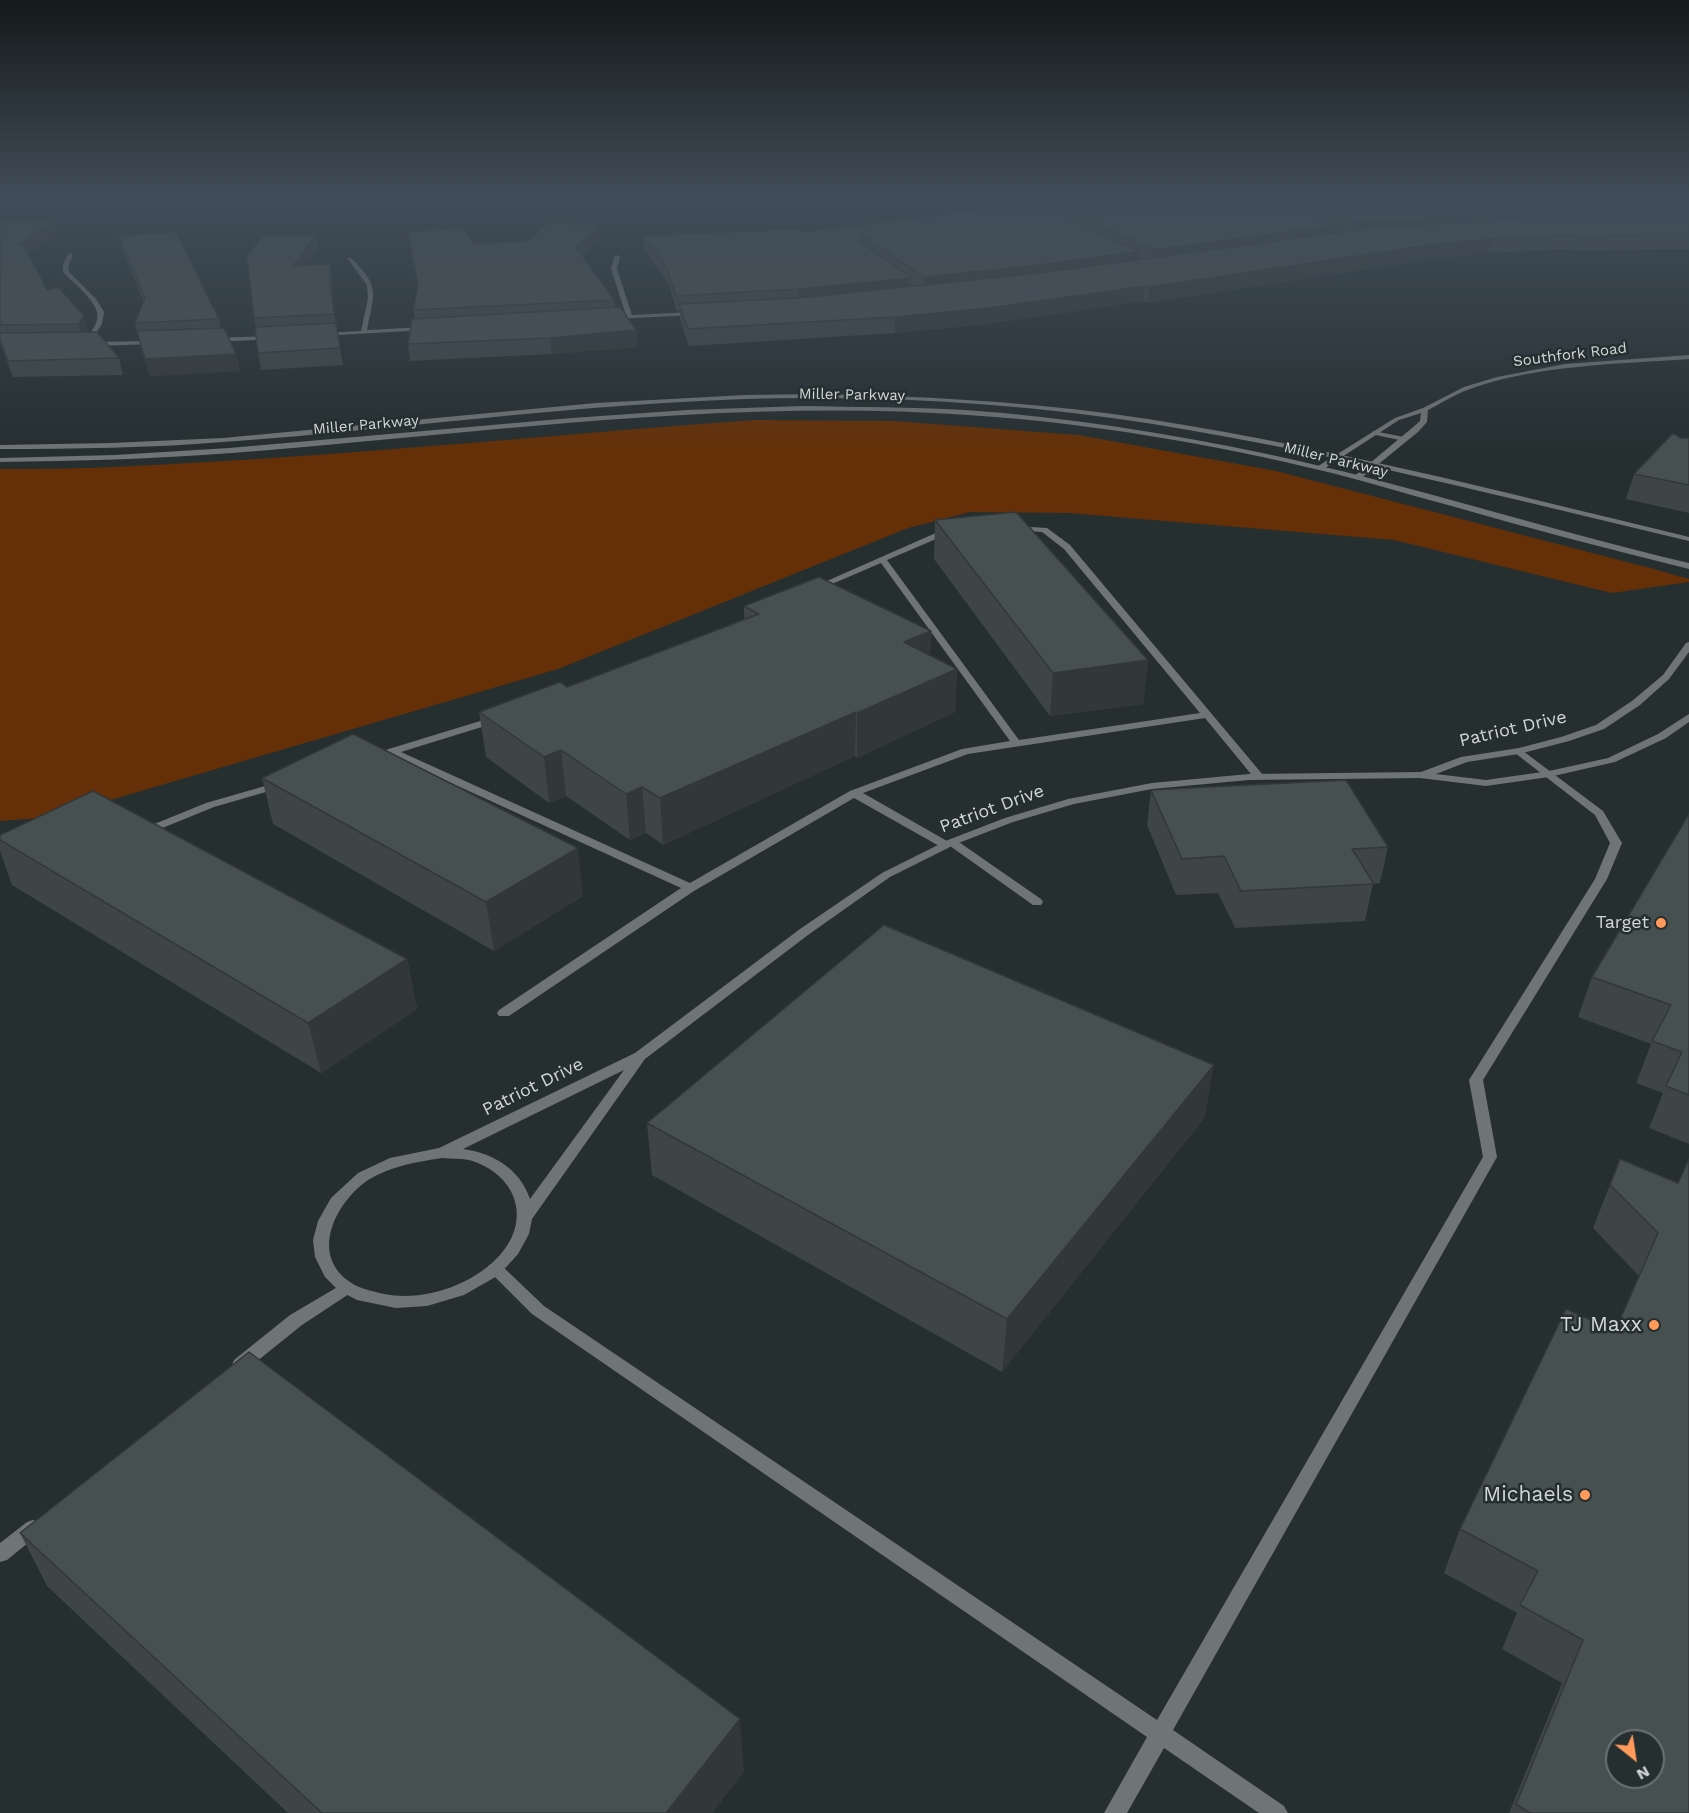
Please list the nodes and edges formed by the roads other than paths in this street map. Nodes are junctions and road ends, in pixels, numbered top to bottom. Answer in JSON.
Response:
{"nodes":[{"id":1,"x":78,"y":284,"type":"edge"},
{"id":2,"x":371,"y":284,"type":"edge"},
{"id":3,"x":619,"y":284,"type":"edge"},
{"id":4,"x":698,"y":314,"type":"edge"},
{"id":5,"x":606,"y":318,"type":"edge"},
{"id":6,"x":630,"y":318,"type":"junction"},
{"id":7,"x":430,"y":328,"type":"edge"},
{"id":8,"x":363,"y":331,"type":"junction"},
{"id":9,"x":318,"y":335,"type":"edge"},
{"id":10,"x":283,"y":337,"type":"edge"},
{"id":11,"x":212,"y":340,"type":"edge"},
{"id":12,"x":86,"y":343,"type":"junction"},
{"id":13,"x":164,"y":343,"type":"edge"},
{"id":14,"x":74,"y":344,"type":"edge"},
{"id":15,"x":1689,"y":357,"type":"edge"},
{"id":16,"x":1425,"y":409,"type":"junction"},
{"id":17,"x":1376,"y":433,"type":"junction"},
{"id":18,"x":1404,"y":439,"type":"junction"},
{"id":19,"x":0,"y":447,"type":"edge"},
{"id":20,"x":1335,"y":457,"type":"junction"},
{"id":21,"x":0,"y":460,"type":"edge"},
{"id":22,"x":1372,"y":465,"type":"junction"},
{"id":23,"x":1319,"y":468,"type":"junction"},
{"id":24,"x":1356,"y":478,"type":"junction"},
{"id":25,"x":1006,"y":527,"type":"edge"},
{"id":26,"x":963,"y":531,"type":"edge"},
{"id":27,"x":1689,"y":539,"type":"edge"},
{"id":28,"x":883,"y":560,"type":"junction"},
{"id":29,"x":1689,"y":566,"type":"edge"},
{"id":30,"x":806,"y":593,"type":"edge"},
{"id":31,"x":1689,"y":645,"type":"edge"},
{"id":32,"x":1208,"y":715,"type":"junction"},
{"id":33,"x":510,"y":716,"type":"edge"},
{"id":34,"x":1689,"y":717,"type":"edge"},
{"id":35,"x":1017,"y":744,"type":"junction"},
{"id":36,"x":390,"y":751,"type":"junction"},
{"id":37,"x":1519,"y":751,"type":"junction"},
{"id":38,"x":368,"y":758,"type":"edge"},
{"id":39,"x":1549,"y":774,"type":"junction"},
{"id":40,"x":1420,"y":776,"type":"junction"},
{"id":41,"x":1259,"y":777,"type":"junction"},
{"id":42,"x":289,"y":782,"type":"edge"},
{"id":43,"x":854,"y":793,"type":"junction"},
{"id":44,"x":156,"y":827,"type":"edge"},
{"id":45,"x":948,"y":844,"type":"junction"},
{"id":46,"x":690,"y":888,"type":"junction"},
{"id":47,"x":1037,"y":902,"type":"dead end"},
{"id":48,"x":504,"y":1013,"type":"dead end"},
{"id":49,"x":640,"y":1056,"type":"junction"},
{"id":50,"x":442,"y":1153,"type":"junction"},
{"id":51,"x":526,"y":1216,"type":"junction"},
{"id":52,"x":495,"y":1269,"type":"junction"},
{"id":53,"x":346,"y":1288,"type":"junction"},
{"id":54,"x":222,"y":1379,"type":"edge"},
{"id":55,"x":46,"y":1517,"type":"edge"},
{"id":56,"x":0,"y":1554,"type":"edge"},
{"id":57,"x":1161,"y":1735,"type":"junction"},
{"id":58,"x":1115,"y":1813,"type":"edge"},
{"id":59,"x":1278,"y":1813,"type":"edge"}],
"edges":[{"from":1,"to":12,"type":"street"},
{"from":2,"to":8,"type":"street"},
{"from":3,"to":6,"type":"street"},
{"from":4,"to":6,"type":"street"},
{"from":5,"to":6,"type":"street"},
{"from":7,"to":8,"type":"street"},
{"from":8,"to":9,"type":"street"},
{"from":10,"to":11,"type":"street"},
{"from":12,"to":13,"type":"street"},
{"from":12,"to":14,"type":"street"},
{"from":15,"to":16,"type":"street","name":"Southfork Road"},
{"from":16,"to":17,"type":"street","name":"Southfork Road"},
{"from":16,"to":18,"type":"street"},
{"from":17,"to":18,"type":"street"},
{"from":17,"to":20,"type":"street","name":"Southfork Road"},
{"from":18,"to":22,"type":"street"},
{"from":19,"to":20,"type":"street","name":"Miller Parkway"},
{"from":20,"to":22,"type":"street","name":"Miller Parkway"},
{"from":20,"to":23,"type":"street","name":"Southfork Road"},
{"from":21,"to":23,"type":"street","name":"Miller Parkway"},
{"from":22,"to":24,"type":"street"},
{"from":22,"to":27,"type":"street","name":"Miller Parkway"},
{"from":23,"to":24,"type":"street","name":"Miller Parkway"},
{"from":24,"to":29,"type":"street","name":"Miller Parkway"},
{"from":25,"to":32,"type":"street"},
{"from":26,"to":28,"type":"street"},
{"from":28,"to":30,"type":"street"},
{"from":28,"to":35,"type":"street"},
{"from":31,"to":37,"type":"street","name":"Patriot Drive"},
{"from":32,"to":35,"type":"street"},
{"from":32,"to":41,"type":"street"},
{"from":33,"to":36,"type":"street"},
{"from":34,"to":39,"type":"street","name":"Patriot Drive"},
{"from":35,"to":43,"type":"street"},
{"from":36,"to":38,"type":"street"},
{"from":36,"to":46,"type":"street"},
{"from":37,"to":39,"type":"street"},
{"from":37,"to":40,"type":"street","name":"Patriot Drive"},
{"from":39,"to":40,"type":"street","name":"Patriot Drive"},
{"from":39,"to":57,"type":"street"},
{"from":40,"to":41,"type":"street","name":"Patriot Drive"},
{"from":41,"to":45,"type":"street","name":"Patriot Drive"},
{"from":42,"to":44,"type":"street"},
{"from":43,"to":45,"type":"street"},
{"from":43,"to":46,"type":"street"},
{"from":45,"to":47,"type":"street"},
{"from":45,"to":49,"type":"street","name":"Patriot Drive"},
{"from":46,"to":48,"type":"street"},
{"from":49,"to":50,"type":"street","name":"Patriot Drive"},
{"from":49,"to":51,"type":"street","name":"Patriot Drive"},
{"from":50,"to":51,"type":"street"},
{"from":50,"to":53,"type":"street"},
{"from":51,"to":52,"type":"street"},
{"from":52,"to":53,"type":"street"},
{"from":52,"to":57,"type":"street"},
{"from":53,"to":54,"type":"street"},
{"from":55,"to":56,"type":"street"},
{"from":57,"to":58,"type":"street"},
{"from":57,"to":59,"type":"street"}]}
